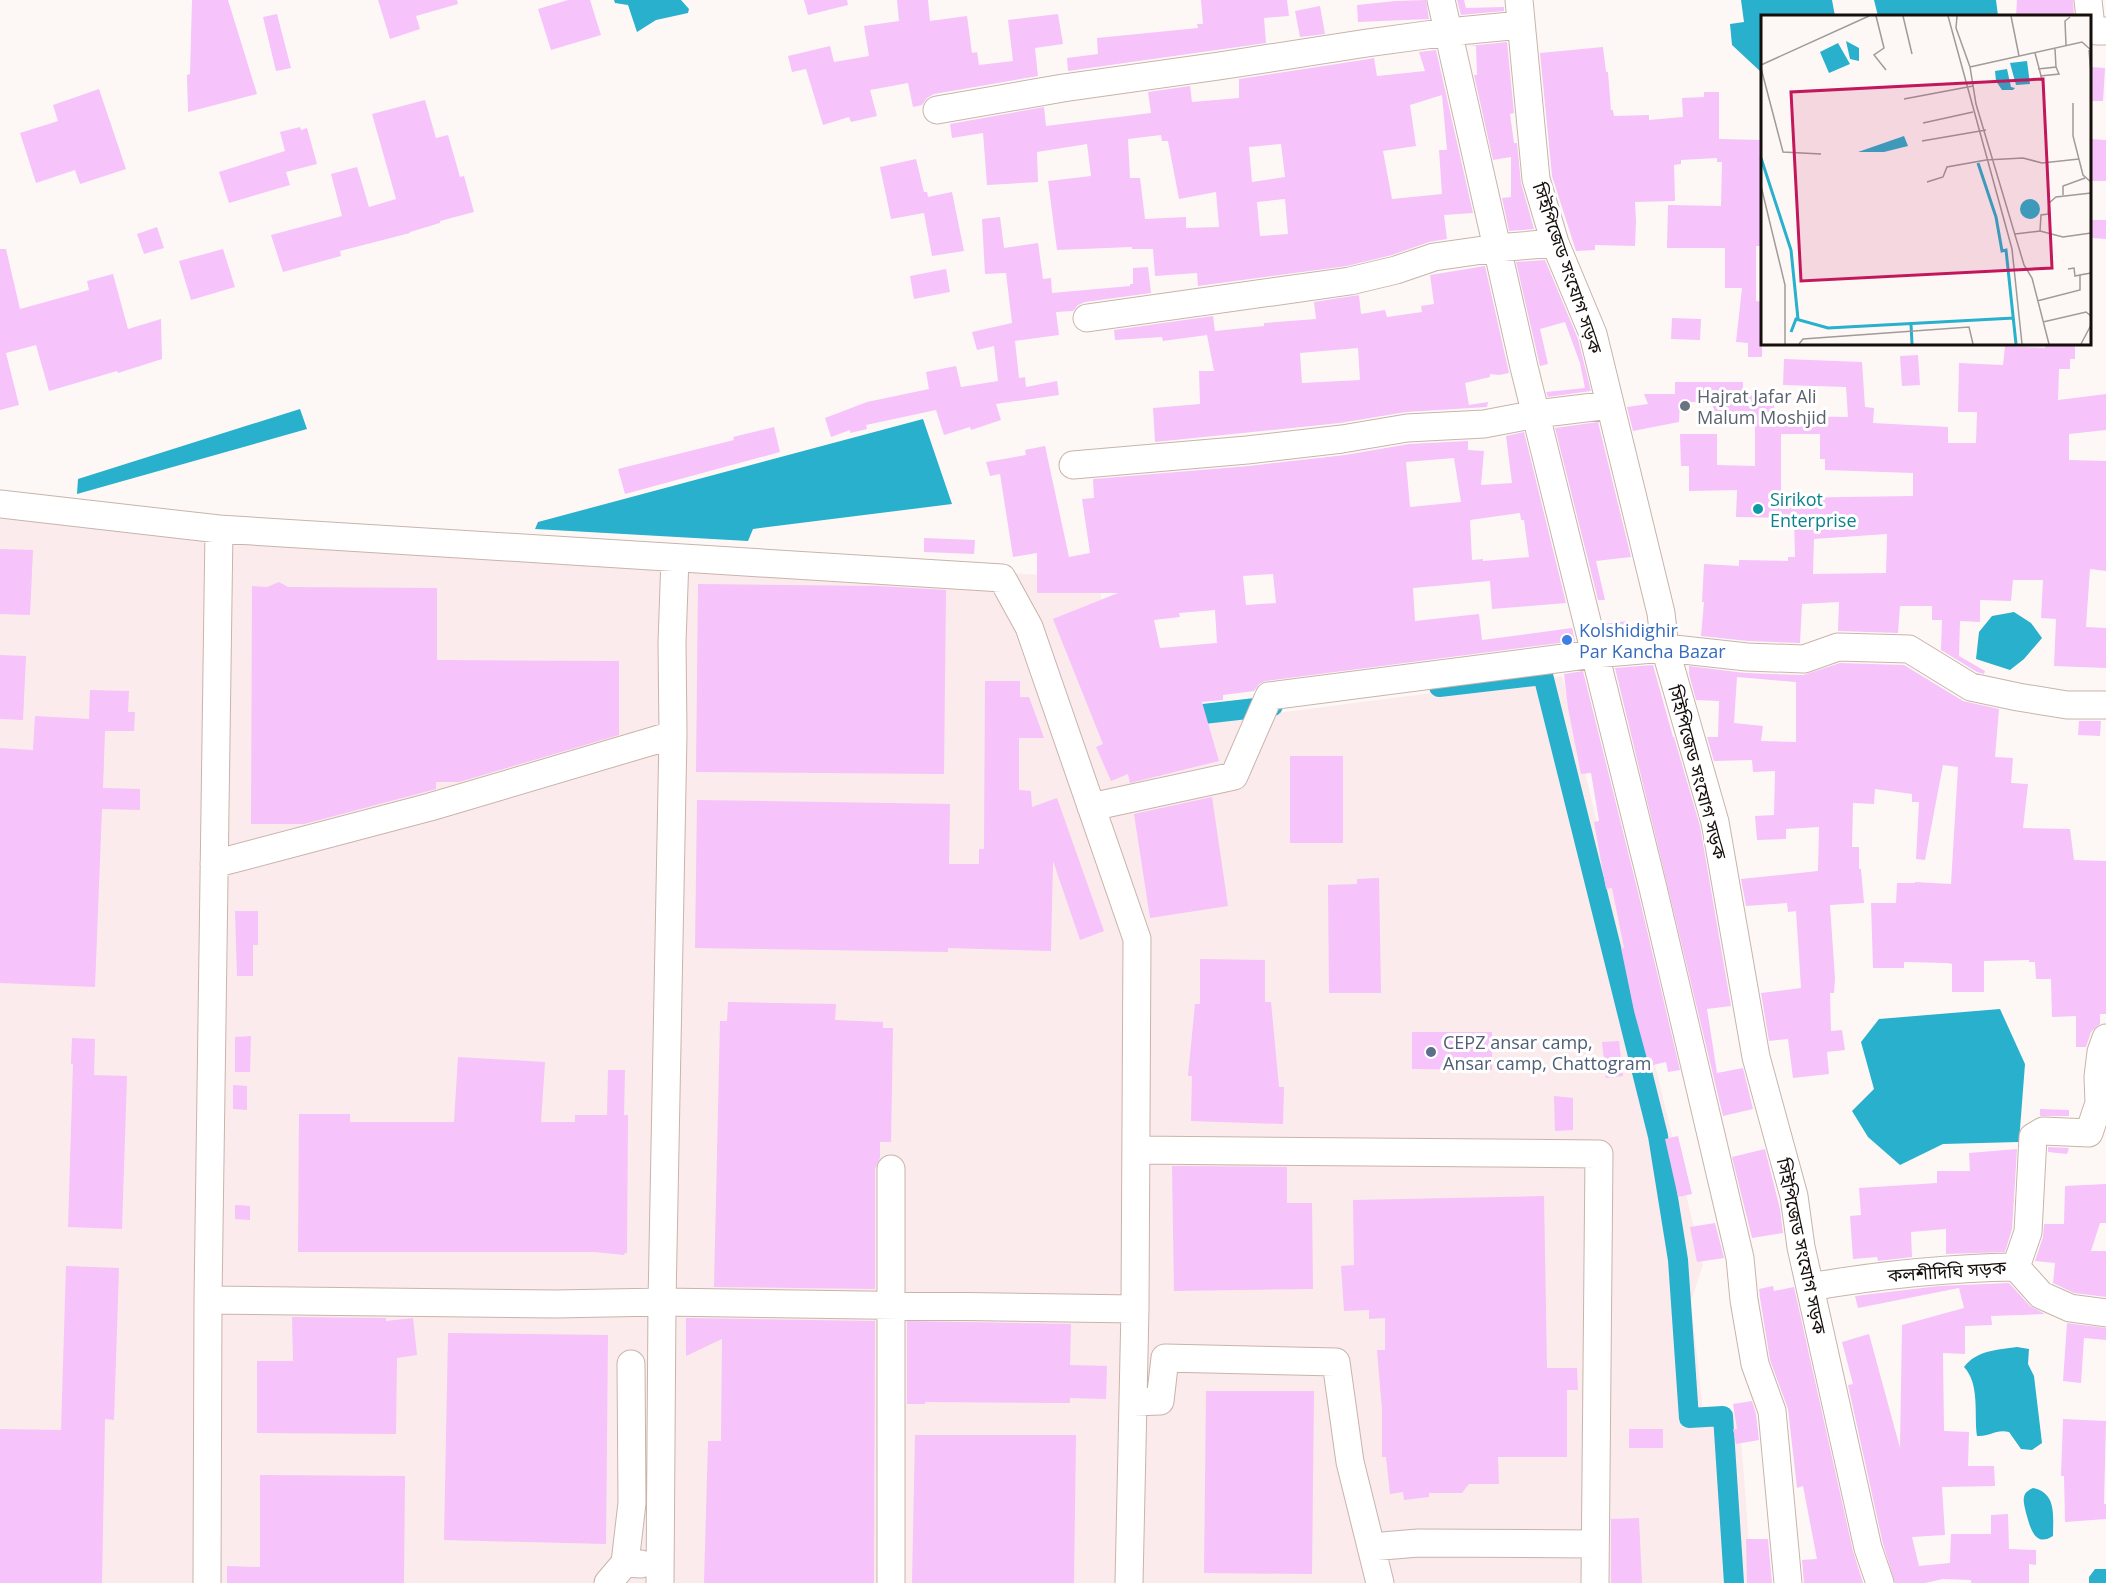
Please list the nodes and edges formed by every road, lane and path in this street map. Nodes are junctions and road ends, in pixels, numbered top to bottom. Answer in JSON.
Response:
{"nodes":[{"id":1,"x":1441,"y":0,"type":"edge"},
{"id":2,"x":2088,"y":0,"type":"edge"},
{"id":3,"x":1520,"y":12,"type":"edge"},
{"id":4,"x":2090,"y":15,"type":"edge"},
{"id":5,"x":2091,"y":27,"type":"edge"},
{"id":6,"x":2106,"y":31,"type":"edge"},
{"id":7,"x":1448,"y":32,"type":"junction"},
{"id":8,"x":937,"y":110,"type":"dead end"},
{"id":9,"x":1555,"y":243,"type":"junction"},
{"id":10,"x":1497,"y":248,"type":"junction"},
{"id":11,"x":1087,"y":318,"type":"dead end"},
{"id":12,"x":1610,"y":405,"type":"junction"},
{"id":13,"x":1536,"y":414,"type":"junction"},
{"id":14,"x":1072,"y":465,"type":"dead end"},
{"id":15,"x":0,"y":504,"type":"edge"},
{"id":16,"x":219,"y":528,"type":"junction"},
{"id":17,"x":675,"y":558,"type":"junction"},
{"id":18,"x":1665,"y":648,"type":"junction"},
{"id":19,"x":1594,"y":654,"type":"junction"},
{"id":20,"x":2106,"y":705,"type":"edge"},
{"id":21,"x":673,"y":735,"type":"junction"},
{"id":22,"x":1091,"y":807,"type":"junction"},
{"id":23,"x":214,"y":864,"type":"junction"},
{"id":24,"x":2106,"y":1038,"type":"edge"},
{"id":25,"x":1136,"y":1150,"type":"junction"},
{"id":26,"x":891,"y":1169,"type":"dead end"},
{"id":27,"x":2016,"y":1267,"type":"junction"},
{"id":28,"x":1810,"y":1287,"type":"junction"},
{"id":29,"x":208,"y":1300,"type":"junction"},
{"id":30,"x":662,"y":1302,"type":"junction"},
{"id":31,"x":890,"y":1305,"type":"junction"},
{"id":32,"x":1135,"y":1309,"type":"junction"},
{"id":33,"x":2106,"y":1313,"type":"edge"},
{"id":34,"x":631,"y":1364,"type":"dead end"},
{"id":35,"x":1133,"y":1402,"type":"junction"},
{"id":36,"x":1595,"y":1544,"type":"junction"},
{"id":37,"x":1371,"y":1547,"type":"junction"},
{"id":38,"x":616,"y":1573,"type":"edge"},
{"id":39,"x":660,"y":1574,"type":"edge"},
{"id":40,"x":207,"y":1583,"type":"edge"},
{"id":41,"x":891,"y":1583,"type":"edge"},
{"id":42,"x":1129,"y":1583,"type":"edge"},
{"id":43,"x":1380,"y":1583,"type":"edge"},
{"id":44,"x":1595,"y":1583,"type":"edge"},
{"id":45,"x":1788,"y":1583,"type":"edge"},
{"id":46,"x":1880,"y":1583,"type":"edge"}],
"edges":[{"from":1,"to":7,"type":"street"},
{"from":2,"to":4,"type":"street"},
{"from":3,"to":7,"type":"street"},
{"from":3,"to":9,"type":"street","name":"সিইপিজেড সংযোগ সড়ক"},
{"from":5,"to":6,"type":"street"},
{"from":7,"to":8,"type":"street"},
{"from":7,"to":10,"type":"street"},
{"from":9,"to":10,"type":"street"},
{"from":9,"to":12,"type":"street","name":"সিইপিজেড সংযোগ সড়ক"},
{"from":10,"to":11,"type":"street"},
{"from":10,"to":13,"type":"street"},
{"from":12,"to":13,"type":"street"},
{"from":12,"to":18,"type":"street","name":"সিইপিজেড সংযোগ সড়ক"},
{"from":13,"to":14,"type":"street"},
{"from":13,"to":19,"type":"street"},
{"from":15,"to":16,"type":"street"},
{"from":16,"to":17,"type":"street"},
{"from":16,"to":23,"type":"street"},
{"from":17,"to":21,"type":"street"},
{"from":17,"to":22,"type":"street"},
{"from":18,"to":19,"type":"street"},
{"from":18,"to":20,"type":"street"},
{"from":18,"to":28,"type":"street","name":"সিইপিজেড সংযোগ সড়ক"},
{"from":19,"to":22,"type":"street"},
{"from":19,"to":45,"type":"street"},
{"from":21,"to":23,"type":"street"},
{"from":21,"to":30,"type":"street"},
{"from":22,"to":25,"type":"street"},
{"from":23,"to":29,"type":"street"},
{"from":24,"to":27,"type":"street","name":"কলশীদিঘি সড়ক"},
{"from":25,"to":32,"type":"street"},
{"from":25,"to":36,"type":"street"},
{"from":26,"to":31,"type":"street"},
{"from":27,"to":28,"type":"street","name":"কলশীদিঘি সড়ক"},
{"from":27,"to":33,"type":"street"},
{"from":28,"to":46,"type":"street","name":"সিইপিজেড সংযোগ সড়ক"},
{"from":29,"to":30,"type":"street"},
{"from":29,"to":40,"type":"street"},
{"from":30,"to":31,"type":"street"},
{"from":30,"to":39,"type":"street"},
{"from":31,"to":32,"type":"street"},
{"from":31,"to":41,"type":"street"},
{"from":32,"to":35,"type":"street"},
{"from":34,"to":38,"type":"street"},
{"from":35,"to":37,"type":"street"},
{"from":35,"to":42,"type":"street"},
{"from":36,"to":37,"type":"street"},
{"from":36,"to":44,"type":"street"},
{"from":37,"to":43,"type":"street"},
{"from":38,"to":39,"type":"street"}]}
